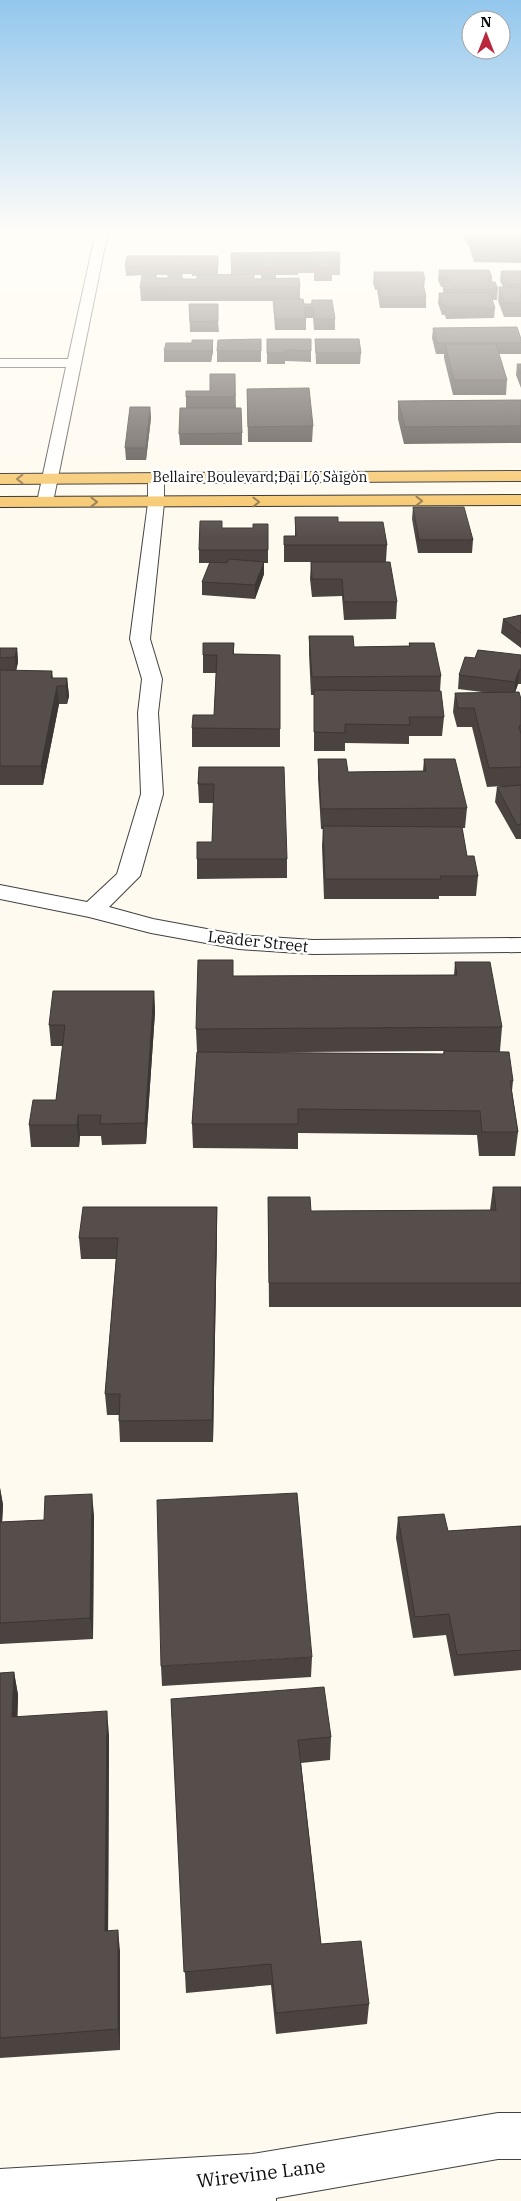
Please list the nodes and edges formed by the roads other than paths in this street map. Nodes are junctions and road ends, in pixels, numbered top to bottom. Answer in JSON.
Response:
{"nodes":[{"id":1,"x":81,"y":334,"type":"edge"},
{"id":2,"x":0,"y":363,"type":"edge"},
{"id":3,"x":75,"y":364,"type":"junction"},
{"id":4,"x":485,"y":476,"type":"junction"},
{"id":5,"x":521,"y":476,"type":"edge"},
{"id":6,"x":50,"y":478,"type":"junction"},
{"id":7,"x":156,"y":478,"type":"junction"},
{"id":8,"x":0,"y":479,"type":"edge"},
{"id":9,"x":492,"y":500,"type":"junction"},
{"id":10,"x":521,"y":500,"type":"edge"},
{"id":11,"x":0,"y":502,"type":"edge"},
{"id":12,"x":45,"y":502,"type":"junction"},
{"id":13,"x":156,"y":503,"type":"junction"},
{"id":14,"x":0,"y":892,"type":"edge"},
{"id":15,"x":92,"y":910,"type":"junction"},
{"id":16,"x":521,"y":945,"type":"edge"},
{"id":17,"x":521,"y":2136,"type":"edge"},
{"id":18,"x":252,"y":2189,"type":"edge"},
{"id":19,"x":0,"y":2193,"type":"edge"}],
"edges":[{"from":1,"to":3,"type":"street"},
{"from":2,"to":3,"type":"street"},
{"from":3,"to":6,"type":"street"},
{"from":4,"to":5,"type":"main road","name":"Bellaire Boulevard;Đại Lộ Sàigòn"},
{"from":4,"to":7,"type":"main road","name":"Bellaire Boulevard;Đại Lộ Sàigòn"},
{"from":4,"to":9,"type":"main road"},
{"from":6,"to":7,"type":"main road","name":"Bellaire Boulevard;Đại Lộ Sàigòn"},
{"from":6,"to":8,"type":"main road","name":"Bellaire Boulevard;Đại Lộ Sàigòn","one_way":true},
{"from":6,"to":12,"type":"street"},
{"from":7,"to":13,"type":"street"},
{"from":9,"to":10,"type":"main road","name":"Bellaire Boulevard;Đại Lộ Sàigòn"},
{"from":13,"to":9,"type":"main road","name":"Bellaire Boulevard;Đại Lộ Sàigòn","one_way":true},
{"from":11,"to":12,"type":"main road","name":"Bellaire Boulevard;Đại Lộ Sàigòn"},
{"from":12,"to":13,"type":"main road","name":"Bellaire Boulevard;Đại Lộ Sàigòn","one_way":true},
{"from":13,"to":15,"type":"street"},
{"from":14,"to":15,"type":"street","name":"Leader Street"},
{"from":15,"to":16,"type":"street","name":"Leader Street"},
{"from":17,"to":18,"type":"street","name":"Wirevine Lane"},
{"from":18,"to":19,"type":"street","name":"Wirevine Lane"}]}
